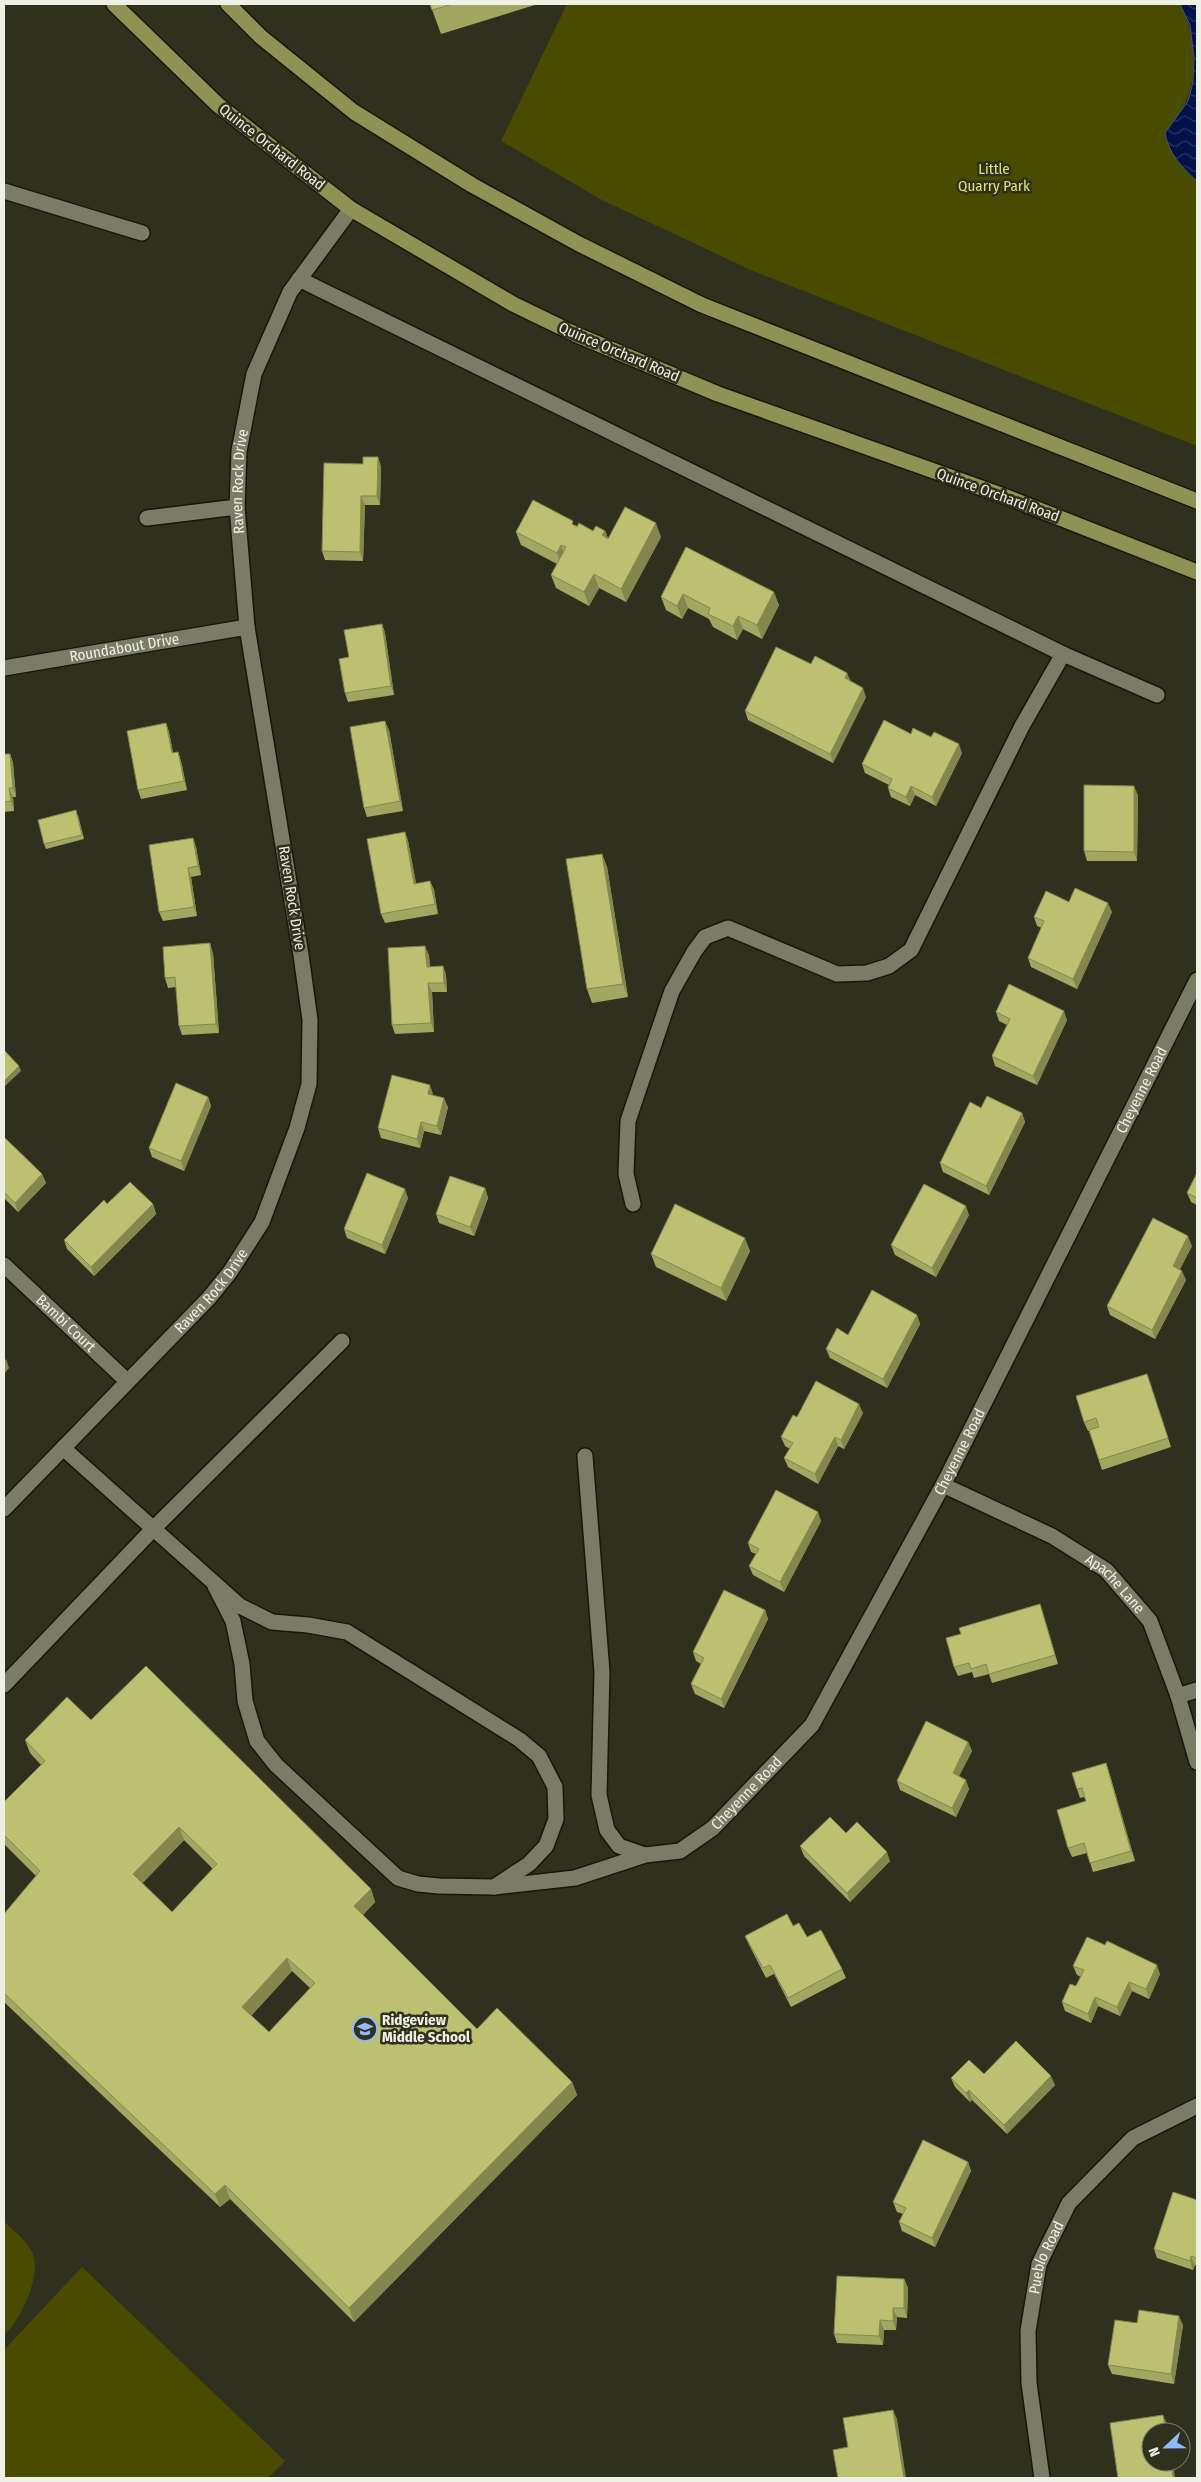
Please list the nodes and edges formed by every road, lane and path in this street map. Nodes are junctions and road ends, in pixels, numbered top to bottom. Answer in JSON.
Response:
{"nodes":[{"id":1,"x":114,"y":4,"type":"edge"},
{"id":2,"x":228,"y":4,"type":"edge"},
{"id":3,"x":4,"y":191,"type":"edge"},
{"id":4,"x":351,"y":209,"type":"junction"},
{"id":5,"x":142,"y":233,"type":"dead end"},
{"id":6,"x":299,"y":279,"type":"junction"},
{"id":7,"x":1197,"y":501,"type":"edge"},
{"id":8,"x":237,"y":507,"type":"junction"},
{"id":9,"x":147,"y":518,"type":"dead end"},
{"id":10,"x":1197,"y":572,"type":"edge"},
{"id":11,"x":247,"y":627,"type":"junction"},
{"id":12,"x":1063,"y":654,"type":"junction"},
{"id":13,"x":4,"y":668,"type":"edge"},
{"id":14,"x":1157,"y":694,"type":"dead end"},
{"id":15,"x":1197,"y":980,"type":"edge"},
{"id":16,"x":633,"y":1204,"type":"dead end"},
{"id":17,"x":4,"y":1265,"type":"edge"},
{"id":18,"x":342,"y":1341,"type":"dead end"},
{"id":19,"x":127,"y":1381,"type":"junction"},
{"id":20,"x":63,"y":1448,"type":"junction"},
{"id":21,"x":585,"y":1456,"type":"dead end"},
{"id":22,"x":943,"y":1485,"type":"junction"},
{"id":23,"x":4,"y":1509,"type":"edge"},
{"id":24,"x":153,"y":1529,"type":"junction"},
{"id":25,"x":215,"y":1586,"type":"junction"},
{"id":26,"x":4,"y":1685,"type":"edge"},
{"id":27,"x":1197,"y":1690,"type":"edge"},
{"id":28,"x":1178,"y":1696,"type":"junction"},
{"id":29,"x":1197,"y":1762,"type":"edge"},
{"id":30,"x":645,"y":1855,"type":"junction"},
{"id":31,"x":494,"y":1887,"type":"junction"},
{"id":32,"x":1197,"y":2106,"type":"edge"},
{"id":33,"x":1042,"y":2478,"type":"edge"}],
"edges":[{"from":1,"to":4,"type":"main road","name":"Quince Orchard Road"},
{"from":2,"to":7,"type":"main road"},
{"from":3,"to":5,"type":"street"},
{"from":4,"to":6,"type":"street","name":"Raven Rock Drive"},
{"from":4,"to":10,"type":"main road","name":"Quince Orchard Road"},
{"from":6,"to":8,"type":"street","name":"Raven Rock Drive"},
{"from":6,"to":12,"type":"street"},
{"from":8,"to":9,"type":"street"},
{"from":8,"to":11,"type":"street","name":"Raven Rock Drive"},
{"from":11,"to":13,"type":"street","name":"Roundabout Drive"},
{"from":11,"to":19,"type":"street","name":"Raven Rock Drive"},
{"from":12,"to":14,"type":"street"},
{"from":12,"to":16,"type":"street"},
{"from":15,"to":22,"type":"street","name":"Cheyenne Road"},
{"from":17,"to":19,"type":"street","name":"Bambi Court"},
{"from":18,"to":24,"type":"street"},
{"from":19,"to":20,"type":"street","name":"Raven Rock Drive"},
{"from":20,"to":23,"type":"street","name":"Raven Rock Drive"},
{"from":20,"to":24,"type":"street"},
{"from":21,"to":30,"type":"street"},
{"from":22,"to":28,"type":"street","name":"Apache Lane"},
{"from":22,"to":30,"type":"street","name":"Cheyenne Road"},
{"from":24,"to":25,"type":"street"},
{"from":24,"to":26,"type":"street"},
{"from":25,"to":31,"type":"street"},
{"from":25,"to":31,"type":"street"},
{"from":27,"to":28,"type":"street"},
{"from":28,"to":29,"type":"street","name":"Apache Lane"},
{"from":30,"to":31,"type":"street"},
{"from":32,"to":33,"type":"street","name":"Pueblo Road"}]}
